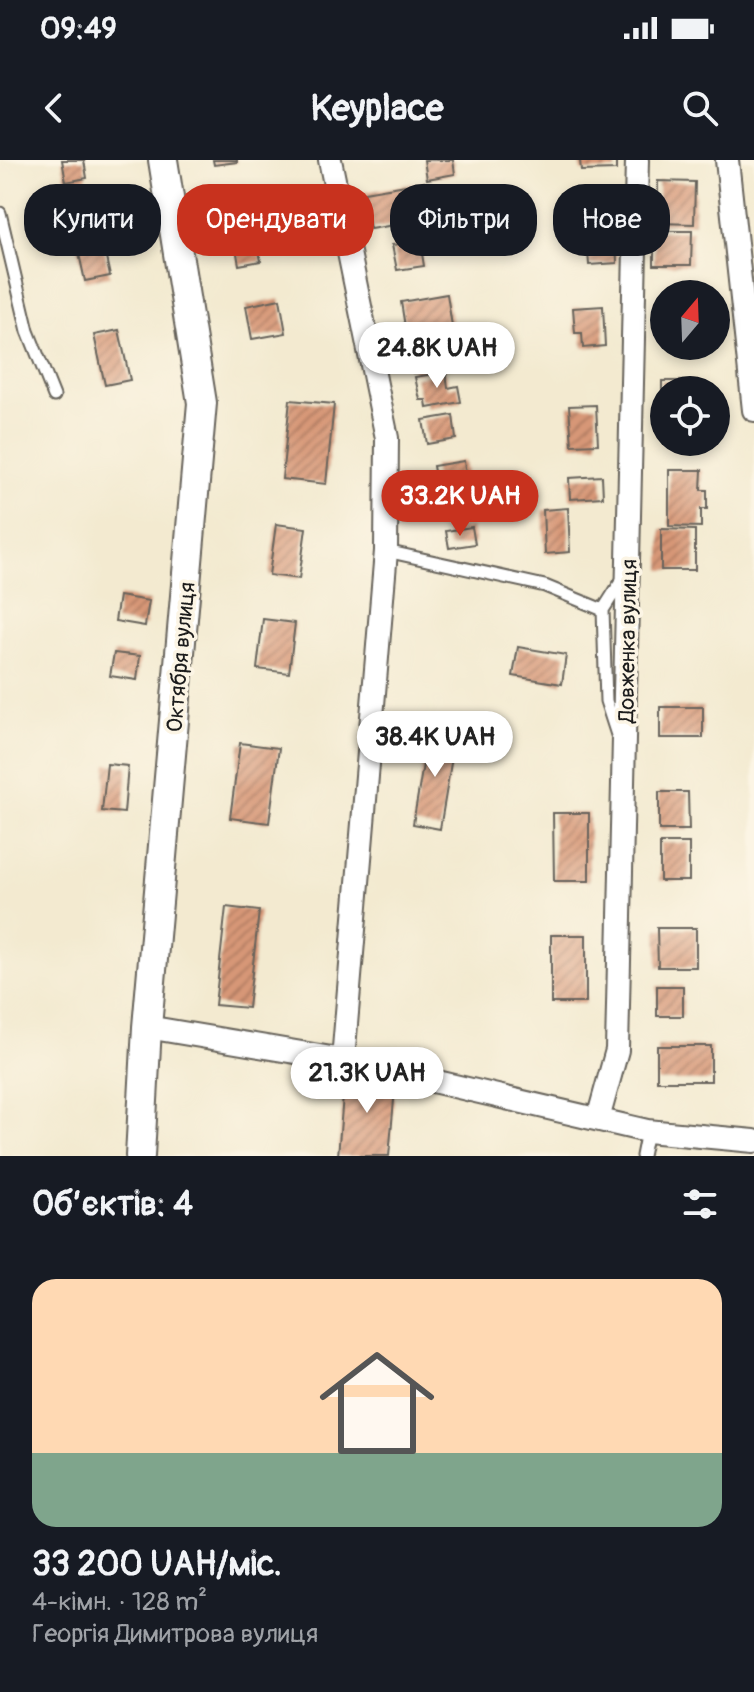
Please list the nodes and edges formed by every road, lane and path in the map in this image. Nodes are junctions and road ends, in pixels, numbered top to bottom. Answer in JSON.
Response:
{"nodes":[{"id":1,"x":163,"y":160,"type":"edge"},
{"id":2,"x":330,"y":160,"type":"edge"},
{"id":3,"x":637,"y":160,"type":"edge"},
{"id":4,"x":727,"y":160,"type":"edge"},
{"id":5,"x":0,"y":213,"type":"edge"},
{"id":6,"x":54,"y":396,"type":"dead end"},
{"id":7,"x":754,"y":410,"type":"edge"},
{"id":8,"x":386,"y":551,"type":"junction"},
{"id":9,"x":628,"y":572,"type":"junction"},
{"id":10,"x":603,"y":610,"type":"junction"},
{"id":11,"x":625,"y":764,"type":"junction"},
{"id":12,"x":147,"y":1027,"type":"junction"},
{"id":13,"x":343,"y":1060,"type":"junction"},
{"id":14,"x":598,"y":1119,"type":"junction"},
{"id":15,"x":647,"y":1131,"type":"junction"},
{"id":16,"x":754,"y":1141,"type":"edge"},
{"id":17,"x":140,"y":1156,"type":"edge"},
{"id":18,"x":642,"y":1156,"type":"edge"}],
"edges":[{"from":1,"to":12,"type":"street","name":"Октября вулиця"},
{"from":2,"to":8,"type":"street"},
{"from":3,"to":9,"type":"street","name":"Довженка вулиця"},
{"from":4,"to":7,"type":"street"},
{"from":5,"to":6,"type":"lane"},
{"from":8,"to":10,"type":"lane"},
{"from":8,"to":13,"type":"street"},
{"from":9,"to":10,"type":"lane"},
{"from":9,"to":11,"type":"street","name":"Довженка вулиця"},
{"from":10,"to":11,"type":"lane"},
{"from":11,"to":14,"type":"street","name":"Довженка вулиця"},
{"from":12,"to":13,"type":"street"},
{"from":12,"to":17,"type":"street","name":"Октября вулиця"},
{"from":13,"to":14,"type":"street"},
{"from":14,"to":15,"type":"street"},
{"from":15,"to":16,"type":"street"},
{"from":15,"to":18,"type":"lane"}]}
